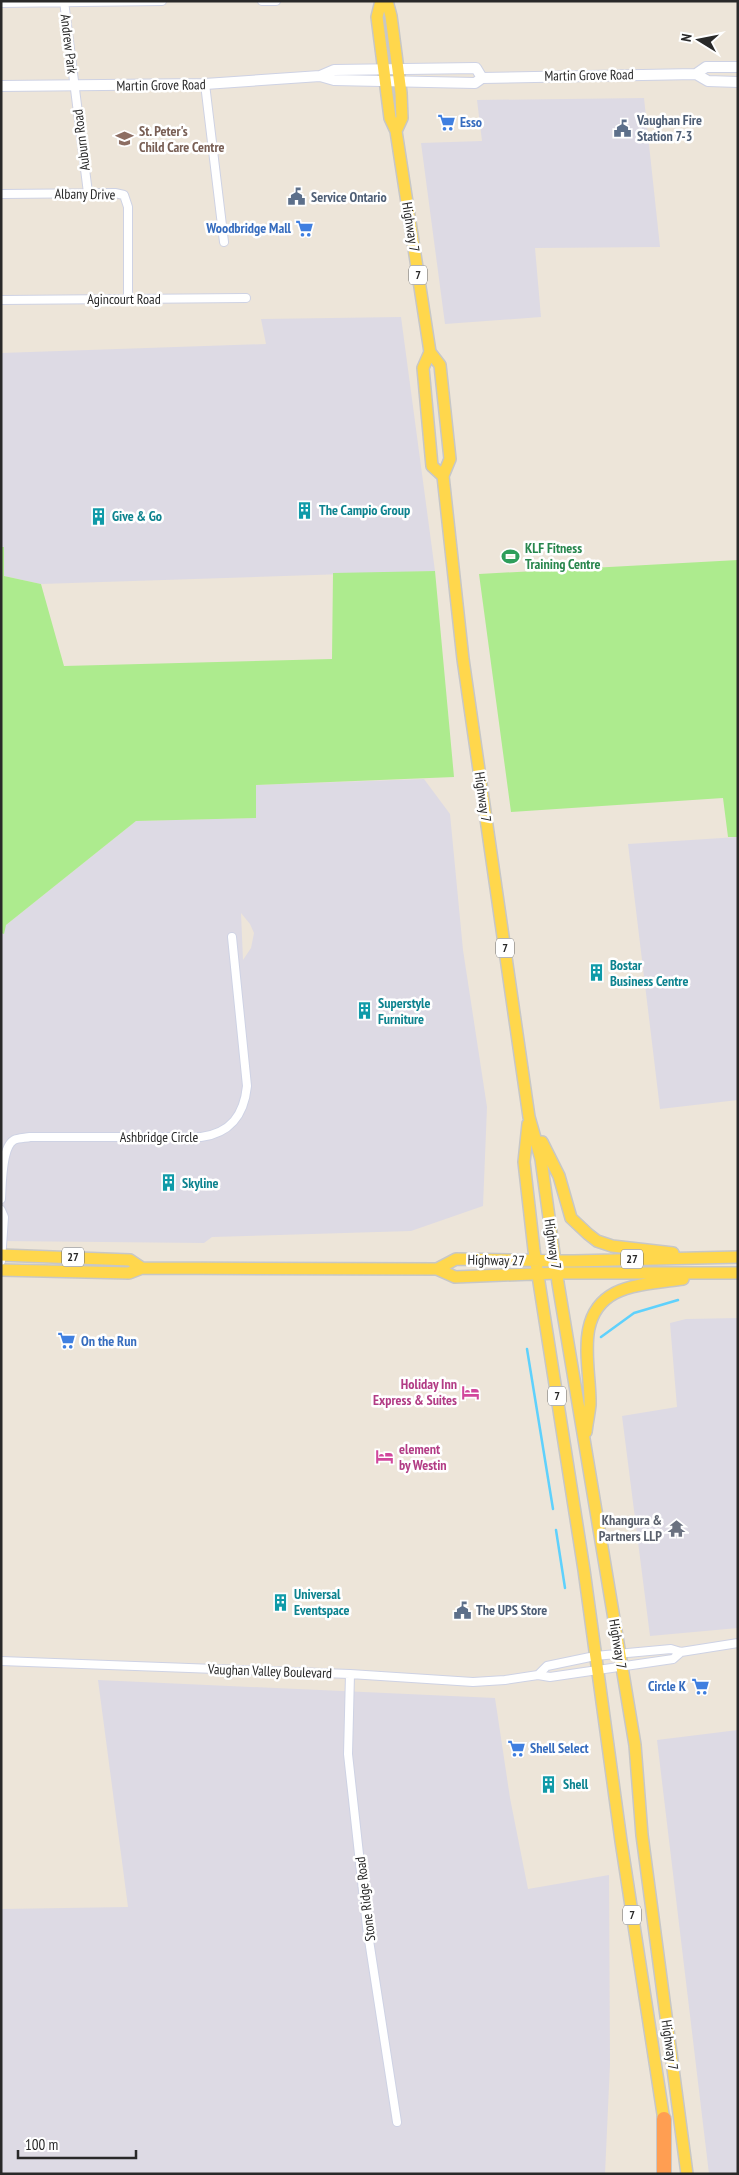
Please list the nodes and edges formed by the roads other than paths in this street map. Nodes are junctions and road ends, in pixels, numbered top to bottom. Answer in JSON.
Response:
{"nodes":[{"id":1,"x":162,"y":1,"type":"edge"},
{"id":2,"x":262,"y":1,"type":"edge"},
{"id":3,"x":276,"y":1,"type":"edge"},
{"id":4,"x":381,"y":1,"type":"edge"},
{"id":5,"x":387,"y":1,"type":"edge"},
{"id":6,"x":64,"y":2,"type":"edge"},
{"id":7,"x":1,"y":3,"type":"edge"},
{"id":8,"x":738,"y":67,"type":"edge"},
{"id":9,"x":383,"y":68,"type":"junction"},
{"id":10,"x":397,"y":68,"type":"junction"},
{"id":11,"x":696,"y":74,"type":"junction"},
{"id":12,"x":320,"y":76,"type":"junction"},
{"id":13,"x":482,"y":78,"type":"junction"},
{"id":14,"x":385,"y":82,"type":"junction"},
{"id":15,"x":399,"y":82,"type":"junction"},
{"id":16,"x":738,"y":82,"type":"edge"},
{"id":17,"x":205,"y":84,"type":"junction"},
{"id":18,"x":1,"y":86,"type":"edge"},
{"id":19,"x":75,"y":86,"type":"junction"},
{"id":20,"x":396,"y":131,"type":"junction"},
{"id":21,"x":88,"y":193,"type":"junction"},
{"id":22,"x":1,"y":194,"type":"edge"},
{"id":23,"x":224,"y":242,"type":"dead end"},
{"id":24,"x":128,"y":298,"type":"junction"},
{"id":25,"x":246,"y":298,"type":"dead end"},
{"id":26,"x":1,"y":300,"type":"edge"},
{"id":27,"x":430,"y":352,"type":"junction"},
{"id":28,"x":443,"y":476,"type":"junction"},
{"id":29,"x":232,"y":938,"type":"dead end"},
{"id":30,"x":529,"y":1117,"type":"junction"},
{"id":31,"x":1,"y":1199,"type":"edge"},
{"id":32,"x":1,"y":1210,"type":"edge"},
{"id":33,"x":1,"y":1255,"type":"edge"},
{"id":34,"x":710,"y":1257,"type":"junction"},
{"id":35,"x":738,"y":1257,"type":"edge"},
{"id":36,"x":536,"y":1260,"type":"junction"},
{"id":37,"x":555,"y":1260,"type":"junction"},
{"id":38,"x":1,"y":1261,"type":"edge"},
{"id":39,"x":142,"y":1268,"type":"junction"},
{"id":40,"x":437,"y":1269,"type":"junction"},
{"id":41,"x":1,"y":1270,"type":"edge"},
{"id":42,"x":556,"y":1273,"type":"junction"},
{"id":43,"x":711,"y":1273,"type":"junction"},
{"id":44,"x":738,"y":1273,"type":"edge"},
{"id":45,"x":538,"y":1274,"type":"junction"},
{"id":46,"x":584,"y":1444,"type":"junction"},
{"id":47,"x":738,"y":1643,"type":"edge"},
{"id":48,"x":681,"y":1652,"type":"junction"},
{"id":49,"x":620,"y":1653,"type":"junction"},
{"id":50,"x":595,"y":1656,"type":"junction"},
{"id":51,"x":1,"y":1661,"type":"edge"},
{"id":52,"x":622,"y":1667,"type":"junction"},
{"id":53,"x":597,"y":1669,"type":"junction"},
{"id":54,"x":350,"y":1674,"type":"junction"},
{"id":55,"x":538,"y":1674,"type":"junction"},
{"id":56,"x":664,"y":2120,"type":"junction"},
{"id":57,"x":397,"y":2122,"type":"dead end"},
{"id":58,"x":664,"y":2174,"type":"edge"},
{"id":59,"x":671,"y":2174,"type":"edge"},
{"id":60,"x":687,"y":2174,"type":"edge"}],
"edges":[{"from":1,"to":6,"type":"street"},
{"from":2,"to":3,"type":"street"},
{"from":4,"to":9,"type":"main road","name":"Highway 7","number":"7"},
{"from":5,"to":10,"type":"main road","name":"Highway 7","number":"7"},
{"from":6,"to":7,"type":"street","name":"Andrew Park"},
{"from":6,"to":19,"type":"street","name":"Andrew Park"},
{"from":8,"to":11,"type":"main road","name":"Martin Grove Road"},
{"from":9,"to":10,"type":"main road","name":"Martin Grove Road"},
{"from":9,"to":12,"type":"main road","name":"Martin Grove Road"},
{"from":9,"to":14,"type":"main road","name":"Highway 7","number":"7"},
{"from":10,"to":13,"type":"main road","name":"Martin Grove Road"},
{"from":10,"to":15,"type":"main road","name":"Highway 7","number":"7"},
{"from":11,"to":13,"type":"main road","name":"Martin Grove Road"},
{"from":11,"to":16,"type":"main road","name":"Martin Grove Road"},
{"from":12,"to":14,"type":"main road","name":"Martin Grove Road"},
{"from":12,"to":17,"type":"main road","name":"Martin Grove Road"},
{"from":13,"to":15,"type":"main road","name":"Martin Grove Road"},
{"from":14,"to":15,"type":"main road","name":"Martin Grove Road"},
{"from":14,"to":20,"type":"main road","name":"Highway 7","number":"7"},
{"from":15,"to":20,"type":"main road","name":"Highway 7","number":"7"},
{"from":17,"to":19,"type":"main road","name":"Martin Grove Road"},
{"from":17,"to":23,"type":"street"},
{"from":18,"to":19,"type":"main road","name":"Martin Grove Road"},
{"from":19,"to":21,"type":"street","name":"Auburn Road"},
{"from":20,"to":27,"type":"main road","name":"Highway 7","number":"7"},
{"from":21,"to":22,"type":"street","name":"Albany Drive"},
{"from":21,"to":24,"type":"street","name":"Albany Drive"},
{"from":24,"to":25,"type":"street","name":"Agincourt Road"},
{"from":24,"to":26,"type":"street","name":"Agincourt Road"},
{"from":27,"to":28,"type":"main road","name":"Highway 7","number":"7"},
{"from":27,"to":28,"type":"main road","name":"Highway 7","number":"7"},
{"from":28,"to":30,"type":"main road","name":"Highway 7","number":"7"},
{"from":29,"to":31,"type":"street","name":"Ashbridge Circle"},
{"from":30,"to":34,"type":"main road"},
{"from":30,"to":36,"type":"main road","name":"Highway 7","number":"7"},
{"from":30,"to":37,"type":"main road","name":"Highway 7","number":"7"},
{"from":32,"to":33,"type":"street"},
{"from":33,"to":38,"type":"street"},
{"from":33,"to":39,"type":"main road","name":"Highway 27","number":"27"},
{"from":34,"to":35,"type":"main road","name":"Highway 27","number":"27"},
{"from":34,"to":37,"type":"main road","name":"Highway 27","number":"27"},
{"from":36,"to":37,"type":"main road","name":"Highway 27","number":"27"},
{"from":36,"to":40,"type":"main road","name":"Highway 27","number":"27"},
{"from":36,"to":45,"type":"main road","name":"Highway 7","number":"7"},
{"from":37,"to":42,"type":"main road","name":"Highway 7","number":"7"},
{"from":39,"to":40,"type":"main road","name":"Highway 27","number":"27"},
{"from":39,"to":41,"type":"main road","name":"Highway 27","number":"27"},
{"from":40,"to":45,"type":"main road","name":"Highway 27","number":"27"},
{"from":42,"to":43,"type":"main road","name":"Highway 27","number":"27"},
{"from":42,"to":45,"type":"main road","name":"Highway 27","number":"27"},
{"from":42,"to":46,"type":"main road","name":"Highway 7","number":"7"},
{"from":43,"to":44,"type":"main road","name":"Highway 27","number":"27"},
{"from":43,"to":46,"type":"main road"},
{"from":45,"to":50,"type":"main road","name":"Highway 7","number":"7"},
{"from":46,"to":49,"type":"main road","name":"Highway 7","number":"7"},
{"from":47,"to":48,"type":"street"},
{"from":48,"to":49,"type":"street","name":"Vaughan Valley Boulevard"},
{"from":48,"to":52,"type":"street","name":"Vaughan Valley Boulevard"},
{"from":49,"to":50,"type":"street","name":"Vaughan Valley Boulevard"},
{"from":49,"to":52,"type":"main road","name":"Highway 7","number":"7"},
{"from":50,"to":53,"type":"main road","name":"Highway 7","number":"7"},
{"from":50,"to":55,"type":"street","name":"Vaughan Valley Boulevard"},
{"from":51,"to":54,"type":"street","name":"Vaughan Valley Boulevard"},
{"from":52,"to":53,"type":"street","name":"Vaughan Valley Boulevard"},
{"from":52,"to":60,"type":"main road","name":"Highway 7","number":"7"},
{"from":53,"to":55,"type":"street","name":"Vaughan Valley Boulevard"},
{"from":53,"to":56,"type":"main road","name":"Highway 7","number":"7"},
{"from":54,"to":55,"type":"street","name":"Vaughan Valley Boulevard"},
{"from":54,"to":57,"type":"street","name":"Stone Ridge Road"},
{"from":56,"to":58,"type":"highway"},
{"from":56,"to":59,"type":"main road","name":"Highway 7","number":"7"}]}
